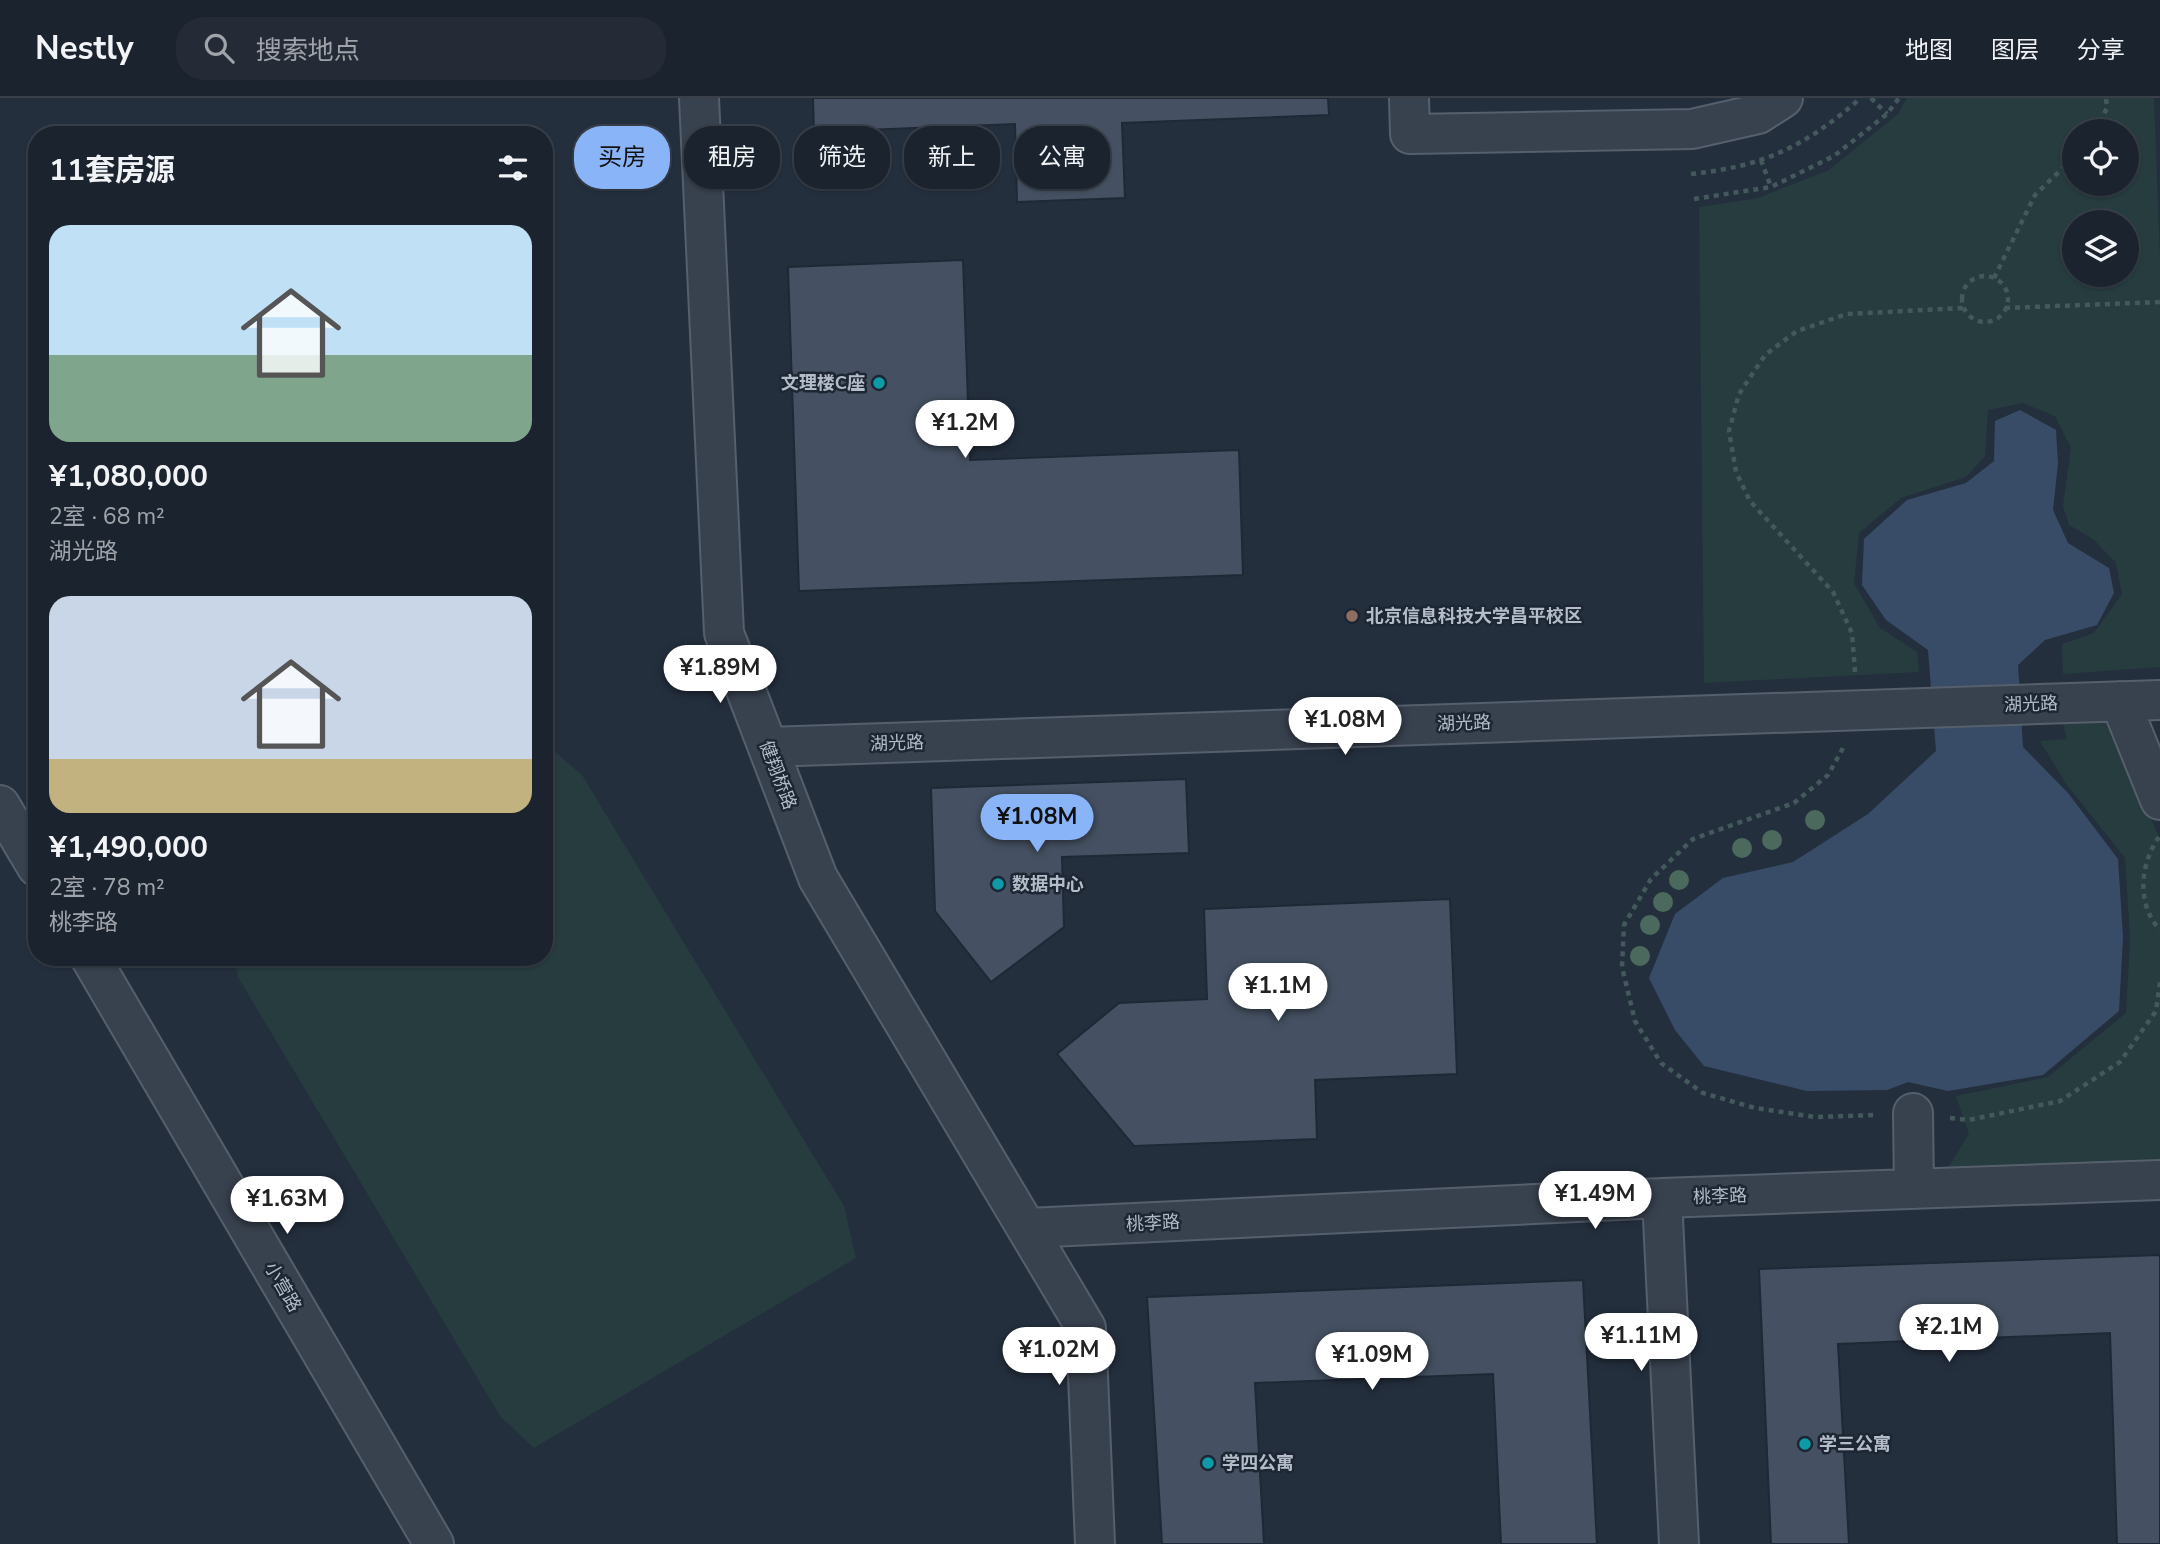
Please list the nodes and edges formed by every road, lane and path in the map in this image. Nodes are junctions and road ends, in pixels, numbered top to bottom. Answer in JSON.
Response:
{"nodes":[{"id":1,"x":699,"y":98,"type":"edge"},
{"id":2,"x":1409,"y":98,"type":"edge"},
{"id":3,"x":1783,"y":98,"type":"edge"},
{"id":4,"x":1871,"y":98,"type":"edge"},
{"id":5,"x":1899,"y":98,"type":"edge"},
{"id":6,"x":2106,"y":98,"type":"edge"},
{"id":7,"x":1887,"y":114,"type":"junction"},
{"id":8,"x":2101,"y":119,"type":"edge"},
{"id":9,"x":1761,"y":160,"type":"dead end"},
{"id":10,"x":2062,"y":169,"type":"edge"},
{"id":11,"x":1770,"y":187,"type":"junction"},
{"id":12,"x":1694,"y":199,"type":"dead end"},
{"id":13,"x":1994,"y":278,"type":"junction"},
{"id":14,"x":2160,"y":302,"type":"edge"},
{"id":15,"x":2005,"y":307,"type":"junction"},
{"id":16,"x":2160,"y":700,"type":"edge"},
{"id":17,"x":2120,"y":701,"type":"junction"},
{"id":18,"x":768,"y":747,"type":"junction"},
{"id":19,"x":2160,"y":800,"type":"edge"},
{"id":20,"x":0,"y":805,"type":"edge"},
{"id":21,"x":2160,"y":837,"type":"edge"},
{"id":22,"x":28,"y":852,"type":"edge"},
{"id":23,"x":2160,"y":930,"type":"edge"},
{"id":24,"x":95,"y":966,"type":"edge"},
{"id":25,"x":2160,"y":982,"type":"edge"},
{"id":26,"x":1913,"y":1114,"type":"joint"},
{"id":27,"x":2160,"y":1180,"type":"edge"},
{"id":28,"x":1914,"y":1189,"type":"junction"},
{"id":29,"x":1662,"y":1198,"type":"junction"},
{"id":30,"x":1028,"y":1228,"type":"junction"},
{"id":31,"x":434,"y":1544,"type":"edge"},
{"id":32,"x":1096,"y":1544,"type":"edge"},
{"id":33,"x":1679,"y":1544,"type":"edge"}],
"edges":[{"from":1,"to":18,"type":"street","name":"健翔桥路"},
{"from":2,"to":3,"type":"street"},
{"from":4,"to":7,"type":"path"},
{"from":5,"to":7,"type":"path"},
{"from":6,"to":8,"type":"path"},
{"from":7,"to":11,"type":"path"},
{"from":9,"to":11,"type":"path"},
{"from":10,"to":13,"type":"path"},
{"from":11,"to":12,"type":"path"},
{"from":13,"to":15,"type":"path"},
{"from":13,"to":15,"type":"path"},
{"from":14,"to":15,"type":"path"},
{"from":16,"to":17,"type":"street","name":"湖光路"},
{"from":17,"to":18,"type":"street","name":"湖光路"},
{"from":17,"to":19,"type":"street"},
{"from":18,"to":30,"type":"street","name":"健翔桥路"},
{"from":20,"to":22,"type":"street"},
{"from":21,"to":23,"type":"path"},
{"from":24,"to":31,"type":"street","name":"小营路"},
{"from":25,"to":26,"type":"path"},
{"from":26,"to":28,"type":"street"},
{"from":27,"to":28,"type":"street","name":"桃李路"},
{"from":28,"to":29,"type":"street","name":"桃李路"},
{"from":29,"to":30,"type":"street","name":"桃李路"},
{"from":29,"to":33,"type":"street"},
{"from":30,"to":32,"type":"street","name":"健翔桥路"}]}
